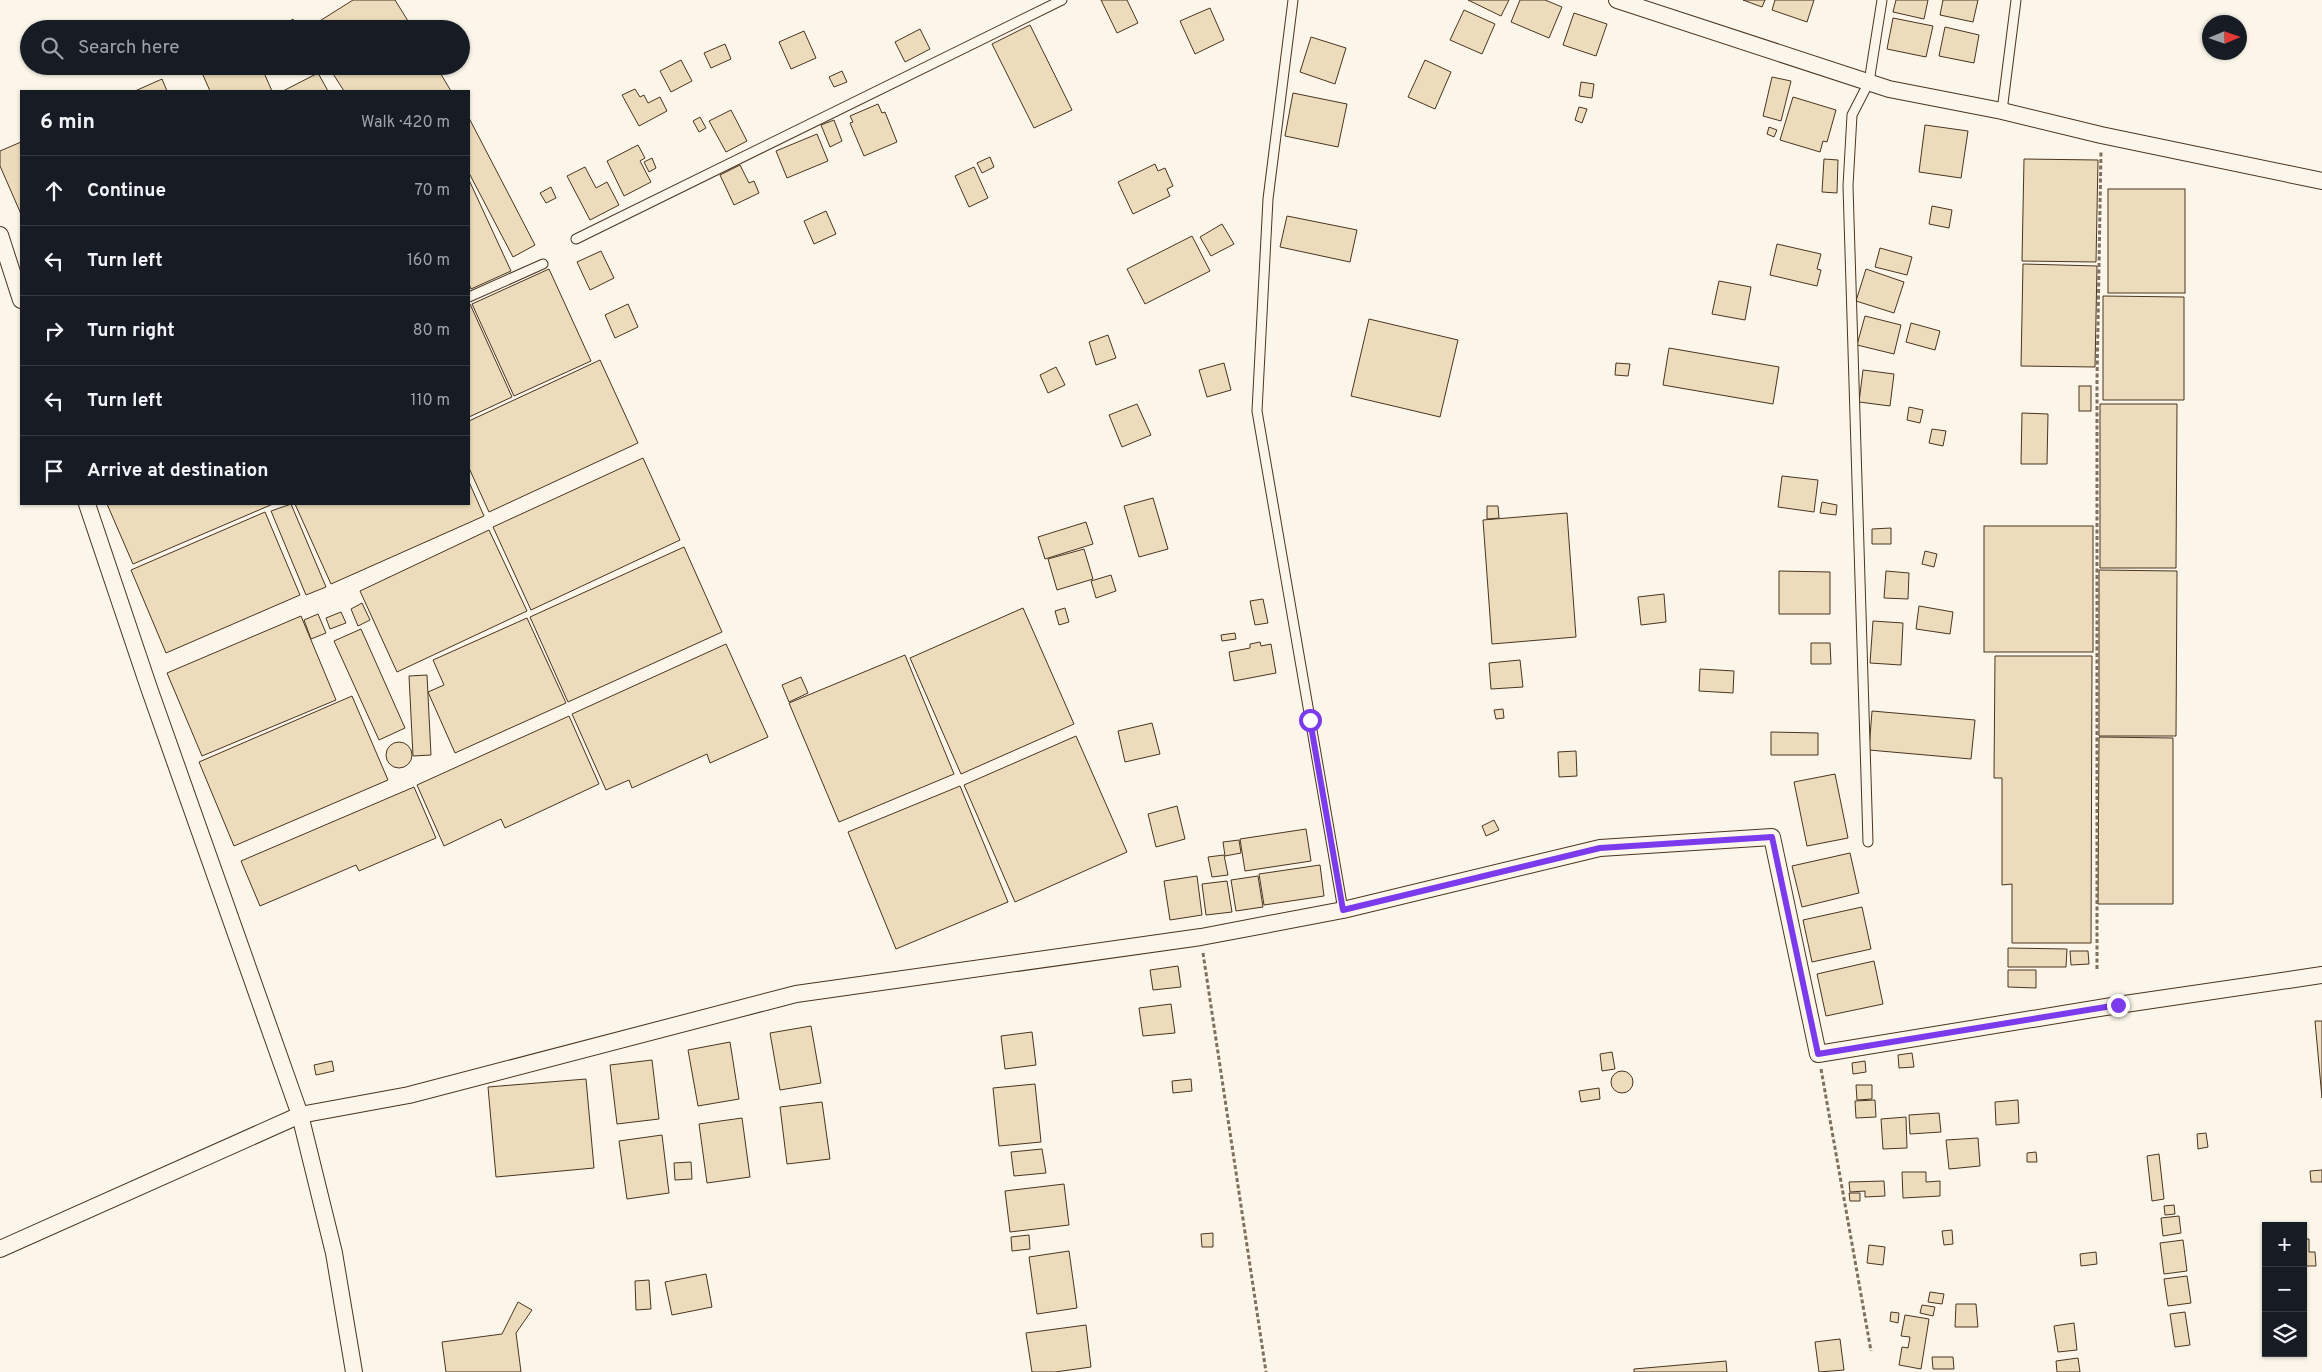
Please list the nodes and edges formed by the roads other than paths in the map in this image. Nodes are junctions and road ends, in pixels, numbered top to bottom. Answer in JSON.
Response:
{"nodes":[{"id":1,"x":1062,"y":0,"type":"edge"},
{"id":2,"x":1293,"y":0,"type":"edge"},
{"id":3,"x":1617,"y":0,"type":"edge"},
{"id":4,"x":1882,"y":0,"type":"edge"},
{"id":5,"x":2016,"y":0,"type":"edge"},
{"id":6,"x":1868,"y":82,"type":"junction"},
{"id":7,"x":2002,"y":111,"type":"junction"},
{"id":8,"x":2322,"y":181,"type":"edge"},
{"id":9,"x":0,"y":235,"type":"edge"},
{"id":10,"x":576,"y":239,"type":"dead end"},
{"id":11,"x":543,"y":264,"type":"dead end"},
{"id":12,"x":20,"y":297,"type":"edge"},
{"id":13,"x":470,"y":297,"type":"edge"},
{"id":14,"x":87,"y":505,"type":"edge"},
{"id":15,"x":1868,"y":842,"type":"dead end"},
{"id":16,"x":1343,"y":910,"type":"junction"},
{"id":17,"x":2322,"y":976,"type":"edge"},
{"id":18,"x":300,"y":1115,"type":"junction"},
{"id":19,"x":0,"y":1249,"type":"edge"},
{"id":20,"x":354,"y":1372,"type":"edge"}],
"edges":[{"from":1,"to":10,"type":"lane"},
{"from":2,"to":16,"type":"lane"},
{"from":3,"to":6,"type":"street"},
{"from":4,"to":6,"type":"lane"},
{"from":5,"to":7,"type":"lane"},
{"from":6,"to":7,"type":"street"},
{"from":6,"to":15,"type":"lane"},
{"from":7,"to":8,"type":"street"},
{"from":9,"to":12,"type":"street"},
{"from":11,"to":13,"type":"lane"},
{"from":14,"to":18,"type":"street"},
{"from":16,"to":17,"type":"street"},
{"from":16,"to":18,"type":"street"},
{"from":18,"to":19,"type":"street"},
{"from":18,"to":20,"type":"street"}]}
